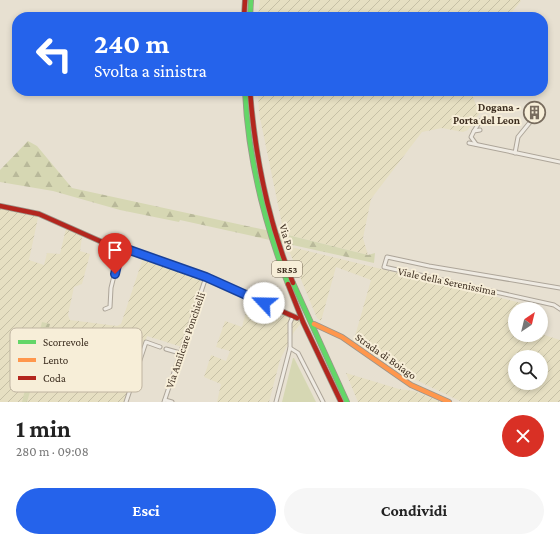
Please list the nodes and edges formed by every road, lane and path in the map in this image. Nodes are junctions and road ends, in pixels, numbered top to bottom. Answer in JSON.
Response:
{"nodes":[{"id":1,"x":245,"y":0,"type":"edge"},
{"id":2,"x":251,"y":0,"type":"edge"},
{"id":3,"x":244,"y":12,"type":"edge"},
{"id":4,"x":250,"y":12,"type":"edge"},
{"id":5,"x":245,"y":96,"type":"edge"},
{"id":6,"x":250,"y":96,"type":"edge"},
{"id":7,"x":480,"y":121,"type":"dead end"},
{"id":8,"x":531,"y":121,"type":"dead end"},
{"id":9,"x":480,"y":130,"type":"dead end"},
{"id":10,"x":474,"y":132,"type":"junction"},
{"id":11,"x":469,"y":143,"type":"dead end"},
{"id":12,"x":476,"y":144,"type":"junction"},
{"id":13,"x":515,"y":153,"type":"junction"},
{"id":14,"x":560,"y":162,"type":"edge"},
{"id":15,"x":0,"y":206,"type":"edge"},
{"id":16,"x":121,"y":247,"type":"junction"},
{"id":17,"x":206,"y":277,"type":"junction"},
{"id":18,"x":560,"y":288,"type":"edge"},
{"id":19,"x":560,"y":308,"type":"edge"},
{"id":20,"x":104,"y":309,"type":"dead end"},
{"id":21,"x":295,"y":317,"type":"joint"},
{"id":22,"x":314,"y":324,"type":"dead end"},
{"id":23,"x":160,"y":347,"type":"dead end"},
{"id":24,"x":290,"y":348,"type":"junction"},
{"id":25,"x":166,"y":349,"type":"dead end"},
{"id":26,"x":180,"y":353,"type":"junction"},
{"id":27,"x":142,"y":354,"type":"edge"},
{"id":28,"x":129,"y":392,"type":"edge"},
{"id":29,"x":164,"y":401,"type":"edge"},
{"id":30,"x":126,"y":402,"type":"edge"},
{"id":31,"x":172,"y":402,"type":"edge"},
{"id":32,"x":276,"y":402,"type":"edge"},
{"id":33,"x":322,"y":402,"type":"edge"},
{"id":34,"x":341,"y":402,"type":"edge"},
{"id":35,"x":346,"y":402,"type":"edge"},
{"id":36,"x":449,"y":402,"type":"edge"}],
"edges":[{"from":1,"to":3,"type":"main road"},
{"from":2,"to":4,"type":"main road"},
{"from":5,"to":34,"type":"main road","name":"Via Po","number":"SR53"},
{"from":6,"to":35,"type":"main road","name":"Via Po","number":"SR53"},
{"from":7,"to":10,"type":"street"},
{"from":8,"to":13,"type":"street"},
{"from":9,"to":10,"type":"street"},
{"from":10,"to":12,"type":"street"},
{"from":11,"to":12,"type":"street"},
{"from":12,"to":13,"type":"street"},
{"from":13,"to":14,"type":"street"},
{"from":15,"to":16,"type":"main road"},
{"from":16,"to":17,"type":"main road"},
{"from":16,"to":20,"type":"street"},
{"from":17,"to":21,"type":"main road"},
{"from":17,"to":26,"type":"street","name":"Via Amilcare Ponchielli"},
{"from":18,"to":19,"type":"street","name":"Viale della Serenissima"},
{"from":21,"to":24,"type":"street"},
{"from":22,"to":36,"type":"main road","name":"Strada di Boiago"},
{"from":23,"to":27,"type":"street"},
{"from":24,"to":32,"type":"street"},
{"from":24,"to":33,"type":"street"},
{"from":25,"to":26,"type":"street"},
{"from":26,"to":29,"type":"street","name":"Via Amilcare Ponchielli"},
{"from":28,"to":30,"type":"street"},
{"from":29,"to":31,"type":"street"}]}
